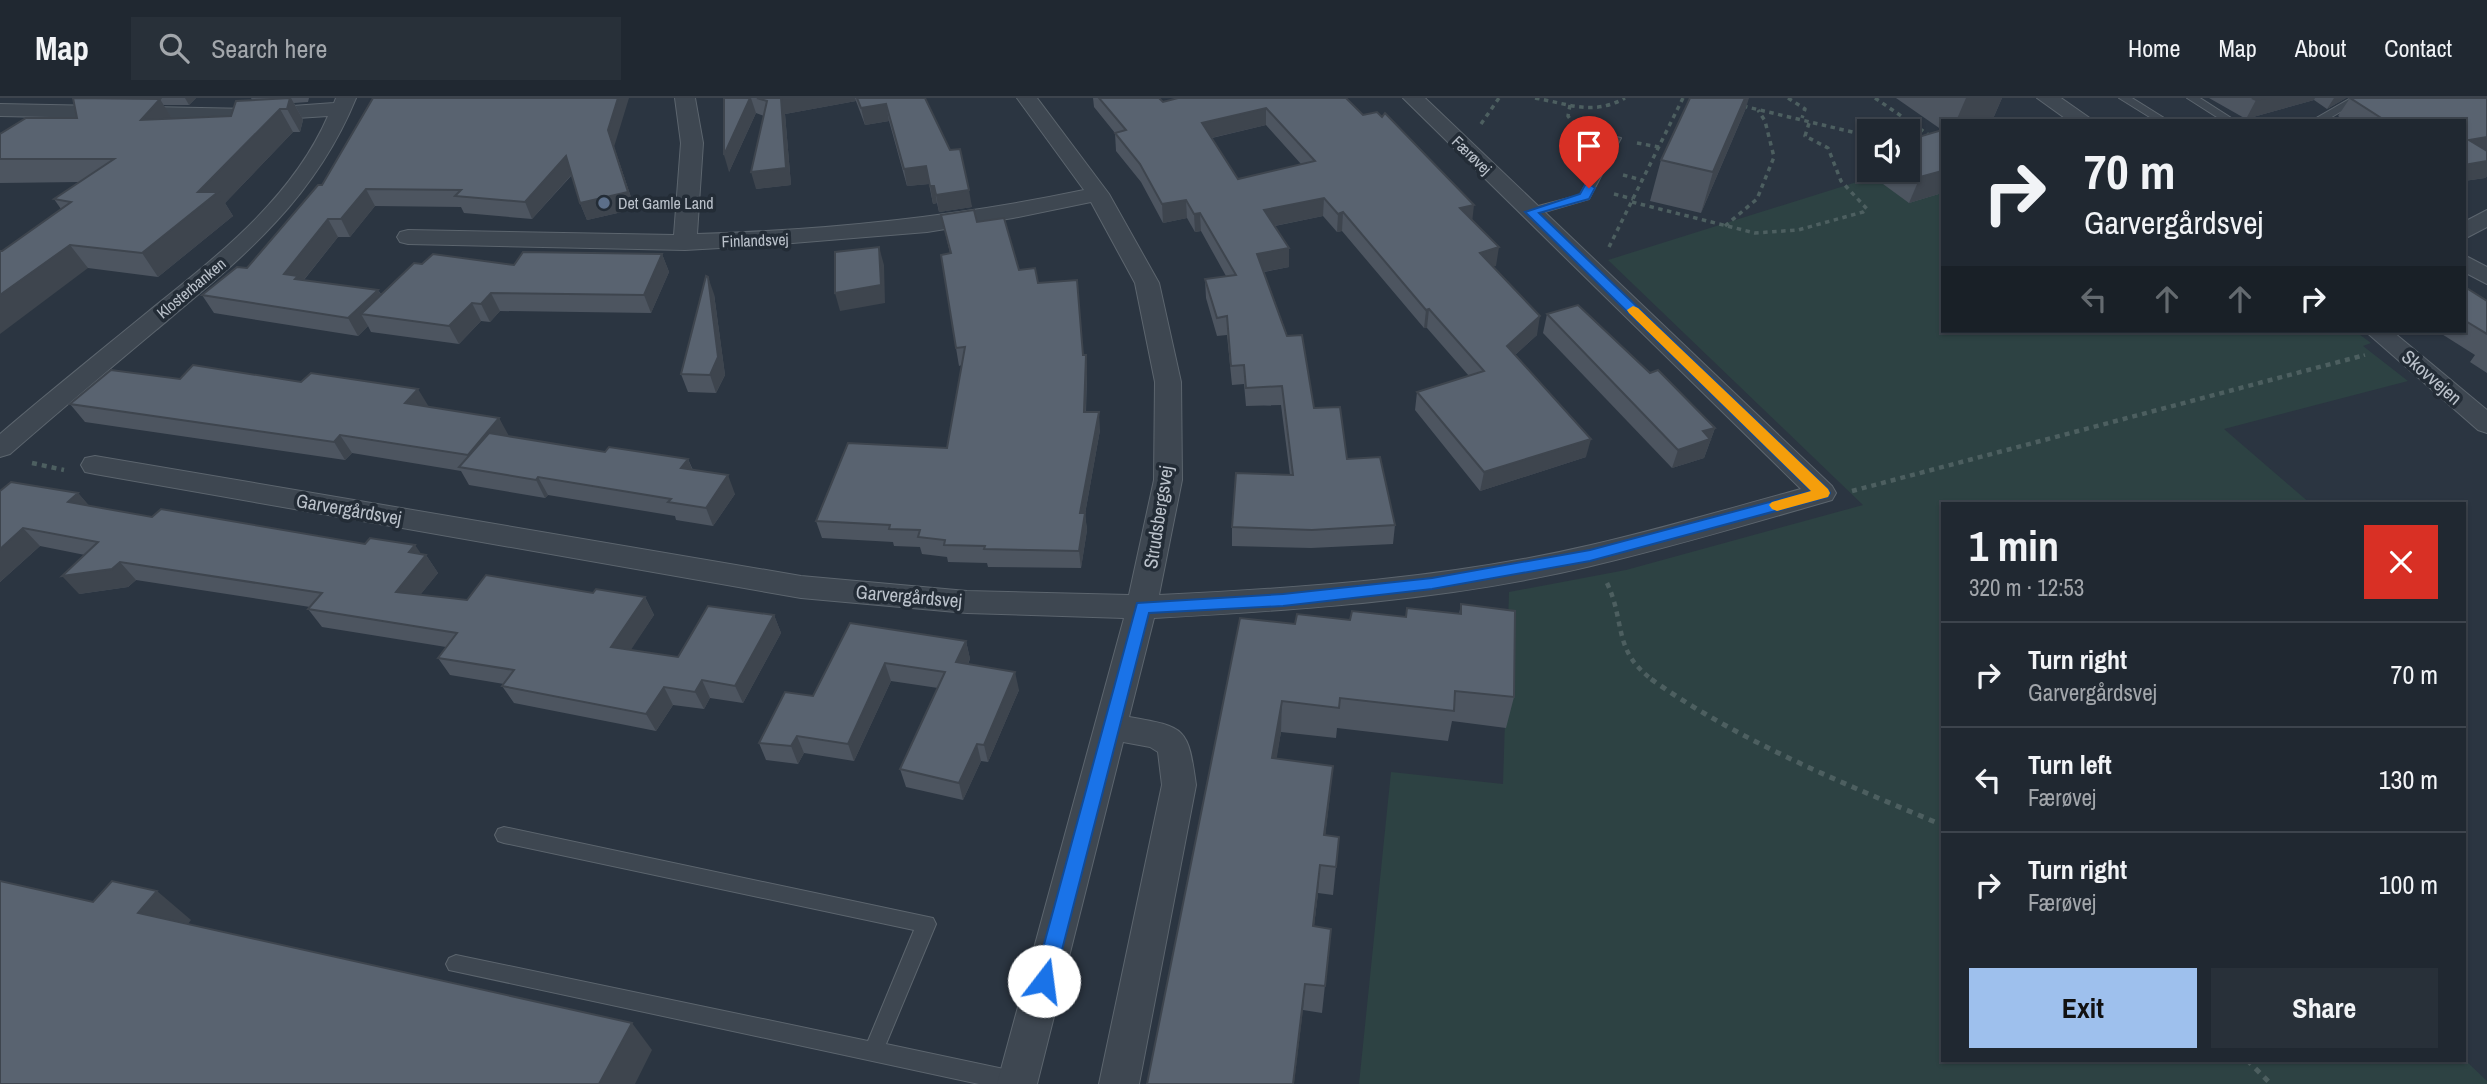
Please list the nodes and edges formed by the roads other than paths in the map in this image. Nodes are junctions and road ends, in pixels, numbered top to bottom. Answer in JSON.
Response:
{"nodes":[{"id":1,"x":685,"y":98,"type":"edge"},
{"id":2,"x":1027,"y":98,"type":"edge"},
{"id":3,"x":1413,"y":98,"type":"edge"},
{"id":4,"x":2047,"y":98,"type":"edge"},
{"id":5,"x":2124,"y":98,"type":"edge"},
{"id":6,"x":2192,"y":98,"type":"edge"},
{"id":7,"x":2359,"y":98,"type":"edge"},
{"id":8,"x":344,"y":104,"type":"edge"},
{"id":9,"x":0,"y":110,"type":"edge"},
{"id":10,"x":2226,"y":118,"type":"edge"},
{"id":11,"x":2076,"y":119,"type":"edge"},
{"id":12,"x":2161,"y":119,"type":"edge"},
{"id":13,"x":2320,"y":119,"type":"edge"},
{"id":14,"x":1615,"y":138,"type":"road end"},
{"id":15,"x":1098,"y":194,"type":"junction"},
{"id":16,"x":1531,"y":212,"type":"junction"},
{"id":17,"x":2487,"y":217,"type":"edge"},
{"id":18,"x":2466,"y":231,"type":"edge"},
{"id":19,"x":408,"y":237,"type":"dead end"},
{"id":20,"x":685,"y":243,"type":"junction"},
{"id":21,"x":2466,"y":263,"type":"edge"},
{"id":22,"x":2487,"y":277,"type":"edge"},
{"id":23,"x":2387,"y":339,"type":"edge"},
{"id":24,"x":2487,"y":424,"type":"edge"},
{"id":25,"x":10,"y":453,"type":"edge"},
{"id":26,"x":96,"y":465,"type":"road end"},
{"id":27,"x":1822,"y":493,"type":"joint"},
{"id":28,"x":1142,"y":607,"type":"junction"},
{"id":29,"x":1111,"y":727,"type":"junction"},
{"id":30,"x":503,"y":835,"type":"dead end"},
{"id":31,"x":456,"y":964,"type":"dead end"},
{"id":32,"x":873,"y":1052,"type":"junction"},
{"id":33,"x":1018,"y":1083,"type":"edge"},
{"id":34,"x":1119,"y":1084,"type":"edge"}],
"edges":[{"from":1,"to":20,"type":"street"},
{"from":2,"to":15,"type":"street","name":"Strudsbergsvej"},
{"from":3,"to":16,"type":"street","name":"Færøvej"},
{"from":4,"to":11,"type":"street"},
{"from":5,"to":12,"type":"lane"},
{"from":6,"to":10,"type":"lane"},
{"from":7,"to":13,"type":"lane"},
{"from":8,"to":9,"type":"street"},
{"from":8,"to":25,"type":"street","name":"Klosterbanken"},
{"from":14,"to":16,"type":"lane"},
{"from":15,"to":20,"type":"street","name":"Finlandsvej"},
{"from":15,"to":28,"type":"street","name":"Strudsbergsvej"},
{"from":16,"to":27,"type":"street","name":"Færøvej"},
{"from":17,"to":18,"type":"street"},
{"from":19,"to":20,"type":"street","name":"Finlandsvej"},
{"from":21,"to":22,"type":"street"},
{"from":23,"to":24,"type":"street","name":"Skovvejen"},
{"from":26,"to":28,"type":"street","name":"Garvergårdsvej"},
{"from":27,"to":28,"type":"street","name":"Garvergårdsvej"},
{"from":28,"to":29,"type":"street","name":"Strudsbergsvej"},
{"from":29,"to":33,"type":"street","name":"Strudsbergsvej"},
{"from":29,"to":34,"type":"street"},
{"from":30,"to":32,"type":"lane"},
{"from":31,"to":32,"type":"lane"},
{"from":32,"to":33,"type":"lane"}]}
